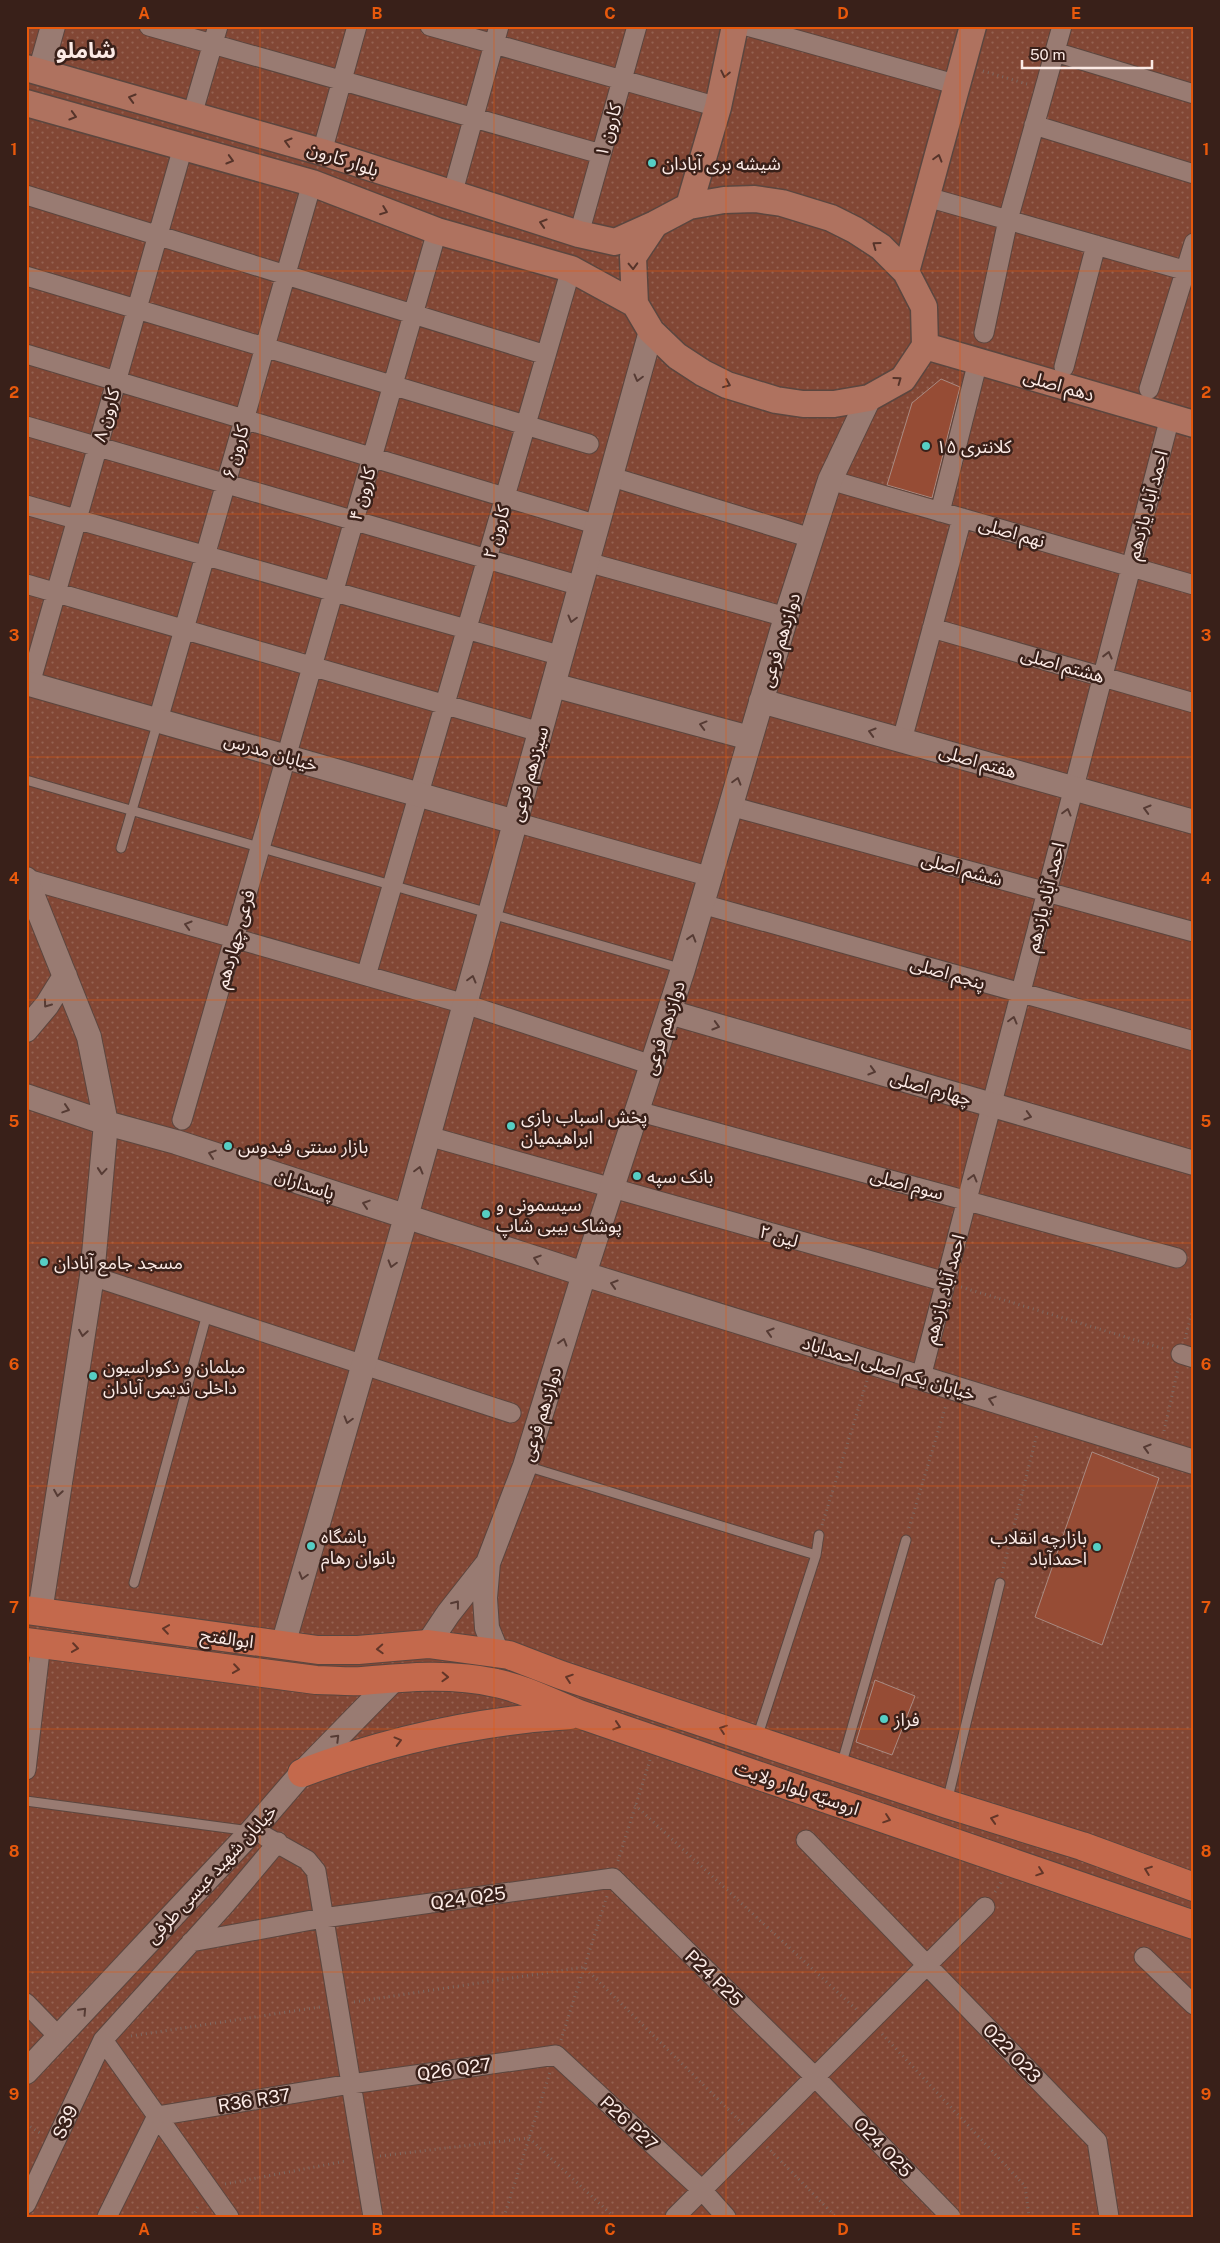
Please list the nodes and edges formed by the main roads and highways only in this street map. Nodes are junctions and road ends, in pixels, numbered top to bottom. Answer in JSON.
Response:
{"nodes":[{"id":1,"x":736,"y":26,"type":"edge"},
{"id":2,"x":974,"y":26,"type":"edge"},
{"id":3,"x":33,"y":70,"type":"edge"},
{"id":4,"x":28,"y":109,"type":"edge"},
{"id":5,"x":689,"y":206,"type":"junction"},
{"id":6,"x":655,"y":224,"type":"junction"},
{"id":7,"x":906,"y":272,"type":"junction"},
{"id":8,"x":635,"y":304,"type":"junction"},
{"id":9,"x":925,"y":346,"type":"junction"},
{"id":10,"x":1182,"y":420,"type":"edge"},
{"id":11,"x":31,"y":1608,"type":"edge"},
{"id":12,"x":34,"y":1642,"type":"edge"},
{"id":13,"x":428,"y":1644,"type":"junction"},
{"id":14,"x":396,"y":1677,"type":"junction"},
{"id":15,"x":579,"y":1714,"type":"junction"},
{"id":16,"x":765,"y":1743,"type":"junction"},
{"id":17,"x":836,"y":1767,"type":"junction"},
{"id":18,"x":302,"y":1773,"type":"road end"},
{"id":19,"x":764,"y":1776,"type":"junction"},
{"id":20,"x":819,"y":1796,"type":"junction"},
{"id":21,"x":1194,"y":1887,"type":"edge"},
{"id":22,"x":1194,"y":1925,"type":"edge"}],
"edges":[{"from":1,"to":5,"type":"main road","one_way":true},
{"from":7,"to":2,"type":"main road","one_way":true},
{"from":3,"to":4,"type":"main road"},
{"from":6,"to":3,"type":"main road","name":"بلوار کارون","one_way":true},
{"from":4,"to":8,"type":"main road","name":"بلوار کارون","one_way":true},
{"from":5,"to":6,"type":"main road","name":"بلوار کارون"},
{"from":7,"to":5,"type":"main road","name":"بلوار کارون","one_way":true},
{"from":6,"to":8,"type":"main road","one_way":true},
{"from":7,"to":9,"type":"main road","name":"بلوار کارون"},
{"from":8,"to":9,"type":"main road","one_way":true},
{"from":9,"to":10,"type":"main road","name":"دهم اصلی"},
{"from":13,"to":11,"type":"main road","name":"ابوالفتح","one_way":true},
{"from":12,"to":14,"type":"main road","name":"ابوالفتح","one_way":true},
{"from":13,"to":14,"type":"main road"},
{"from":16,"to":13,"type":"main road","name":"اروسیّه بلوار ولایت","one_way":true},
{"from":14,"to":15,"type":"main road","name":"اروسیّه بلوار ولایت","one_way":true},
{"from":18,"to":15,"type":"main road","one_way":true},
{"from":15,"to":19,"type":"main road","name":"اروسیّه بلوار ولایت","one_way":true},
{"from":16,"to":17,"type":"main road","name":"اروسیّه بلوار ولایت"},
{"from":16,"to":19,"type":"main road"},
{"from":17,"to":20,"type":"main road"},
{"from":21,"to":17,"type":"main road","name":"اروسیّه بلوار ولایت","one_way":true},
{"from":19,"to":20,"type":"main road","name":"اروسیّه بلوار ولایت"},
{"from":20,"to":22,"type":"main road","name":"اروسیّه بلوار ولایت","one_way":true}]}
